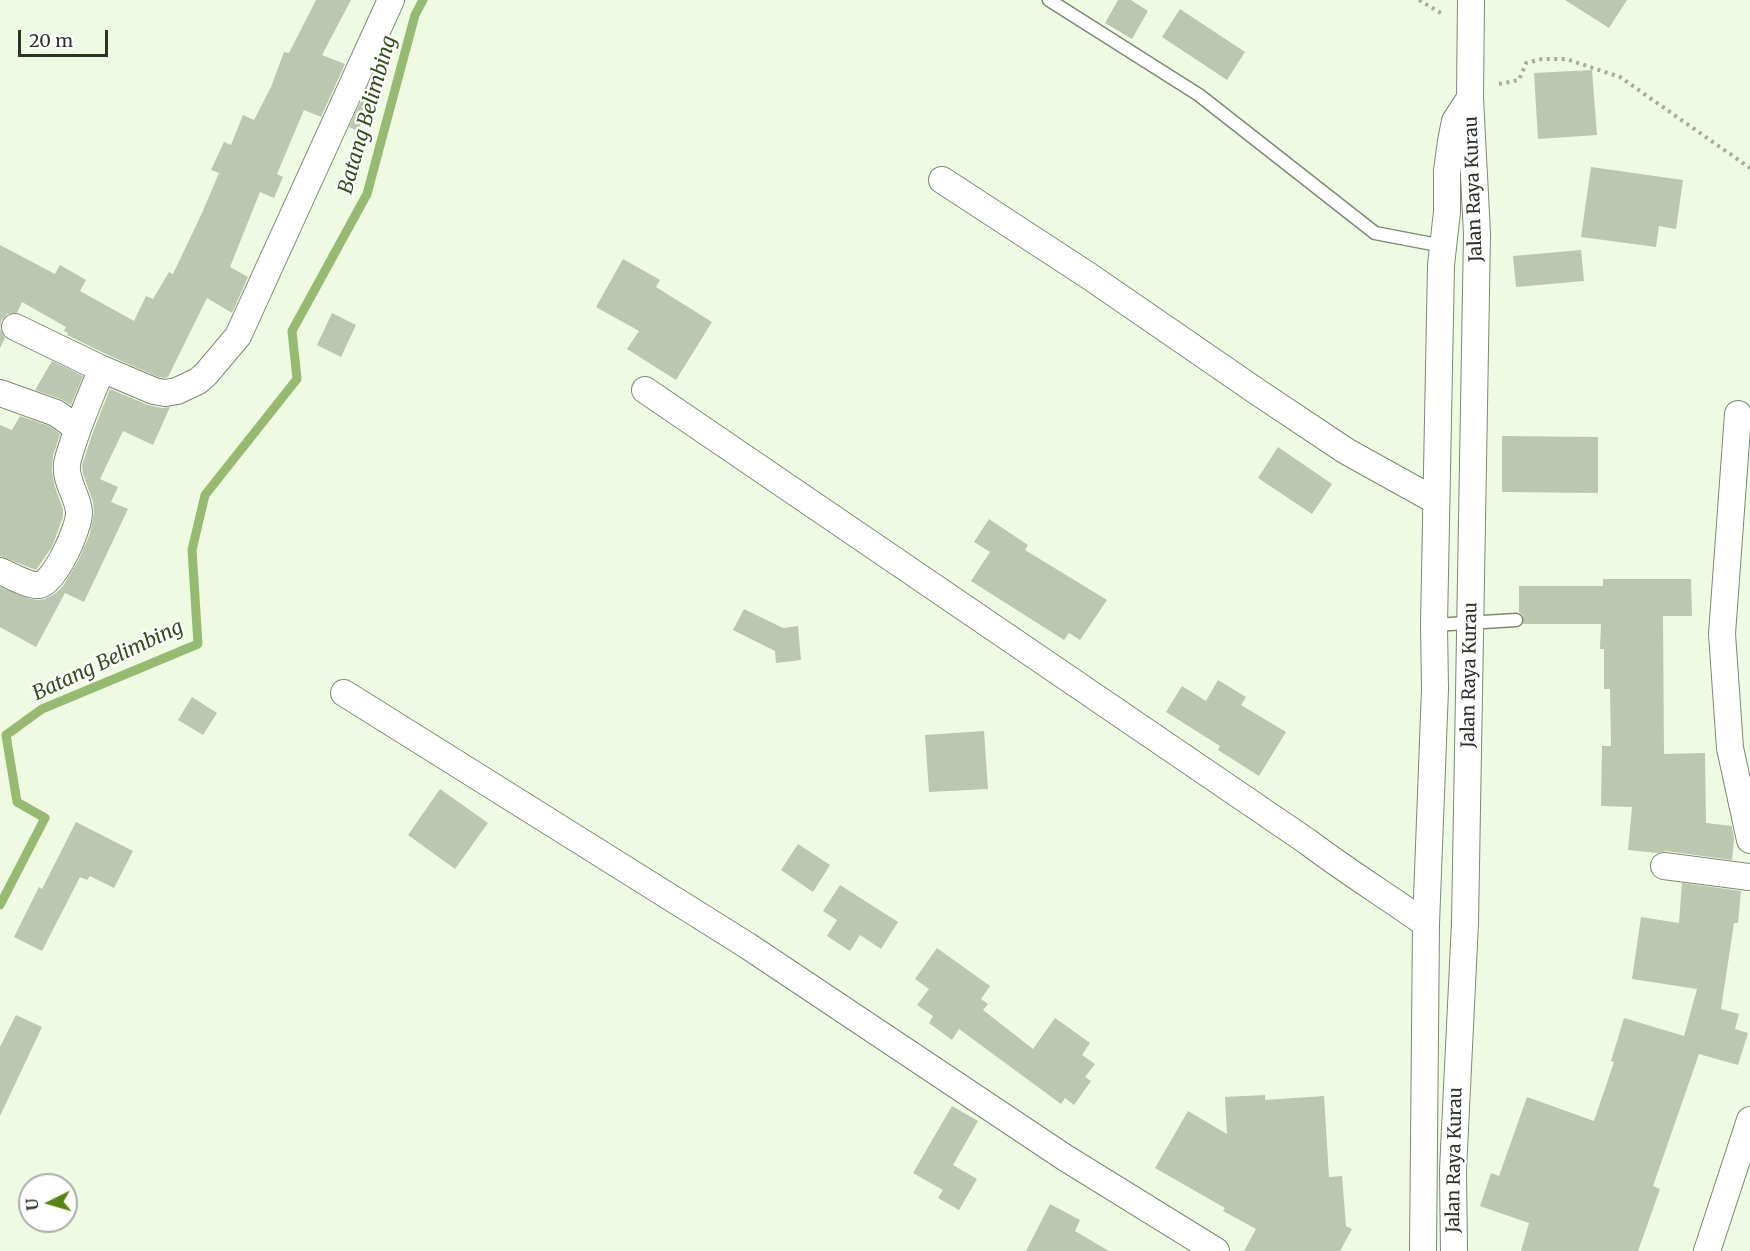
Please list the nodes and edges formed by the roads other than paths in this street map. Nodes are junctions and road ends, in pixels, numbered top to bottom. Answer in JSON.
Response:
{"nodes":[{"id":1,"x":391,"y":0,"type":"edge"},
{"id":2,"x":1049,"y":0,"type":"edge"},
{"id":3,"x":1471,"y":0,"type":"edge"},
{"id":4,"x":1470,"y":98,"type":"junction"},
{"id":5,"x":942,"y":180,"type":"dead end"},
{"id":6,"x":1443,"y":246,"type":"junction"},
{"id":7,"x":15,"y":327,"type":"dead end"},
{"id":8,"x":102,"y":369,"type":"junction"},
{"id":9,"x":645,"y":390,"type":"dead end"},
{"id":10,"x":0,"y":393,"type":"edge"},
{"id":11,"x":1738,"y":414,"type":"dead end"},
{"id":12,"x":77,"y":428,"type":"junction"},
{"id":13,"x":1436,"y":501,"type":"junction"},
{"id":14,"x":0,"y":571,"type":"edge"},
{"id":15,"x":1516,"y":620,"type":"dead end"},
{"id":16,"x":1471,"y":623,"type":"junction"},
{"id":17,"x":1434,"y":625,"type":"junction"},
{"id":18,"x":344,"y":693,"type":"dead end"},
{"id":19,"x":1746,"y":796,"type":"edge"},
{"id":20,"x":1750,"y":840,"type":"edge"},
{"id":21,"x":1664,"y":866,"type":"dead end"},
{"id":22,"x":1750,"y":878,"type":"edge"},
{"id":23,"x":1426,"y":924,"type":"junction"},
{"id":24,"x":1750,"y":1120,"type":"edge"},
{"id":25,"x":1216,"y":1251,"type":"edge"},
{"id":26,"x":1423,"y":1251,"type":"edge"},
{"id":27,"x":1454,"y":1251,"type":"edge"},
{"id":28,"x":1707,"y":1251,"type":"edge"}],
"edges":[{"from":1,"to":8,"type":"street"},
{"from":2,"to":6,"type":"lane"},
{"from":3,"to":4,"type":"street","name":"Jalan Raya Kurau"},
{"from":4,"to":6,"type":"street"},
{"from":4,"to":16,"type":"street","name":"Jalan Raya Kurau"},
{"from":5,"to":13,"type":"street"},
{"from":6,"to":13,"type":"street"},
{"from":7,"to":8,"type":"street"},
{"from":8,"to":12,"type":"street"},
{"from":9,"to":23,"type":"street"},
{"from":10,"to":12,"type":"street"},
{"from":11,"to":19,"type":"street"},
{"from":12,"to":14,"type":"street"},
{"from":13,"to":17,"type":"street"},
{"from":15,"to":16,"type":"lane"},
{"from":16,"to":17,"type":"lane"},
{"from":16,"to":27,"type":"street","name":"Jalan Raya Kurau"},
{"from":17,"to":23,"type":"street"},
{"from":18,"to":25,"type":"street"},
{"from":19,"to":20,"type":"street"},
{"from":21,"to":22,"type":"street"},
{"from":23,"to":26,"type":"street"},
{"from":24,"to":28,"type":"street"}]}
